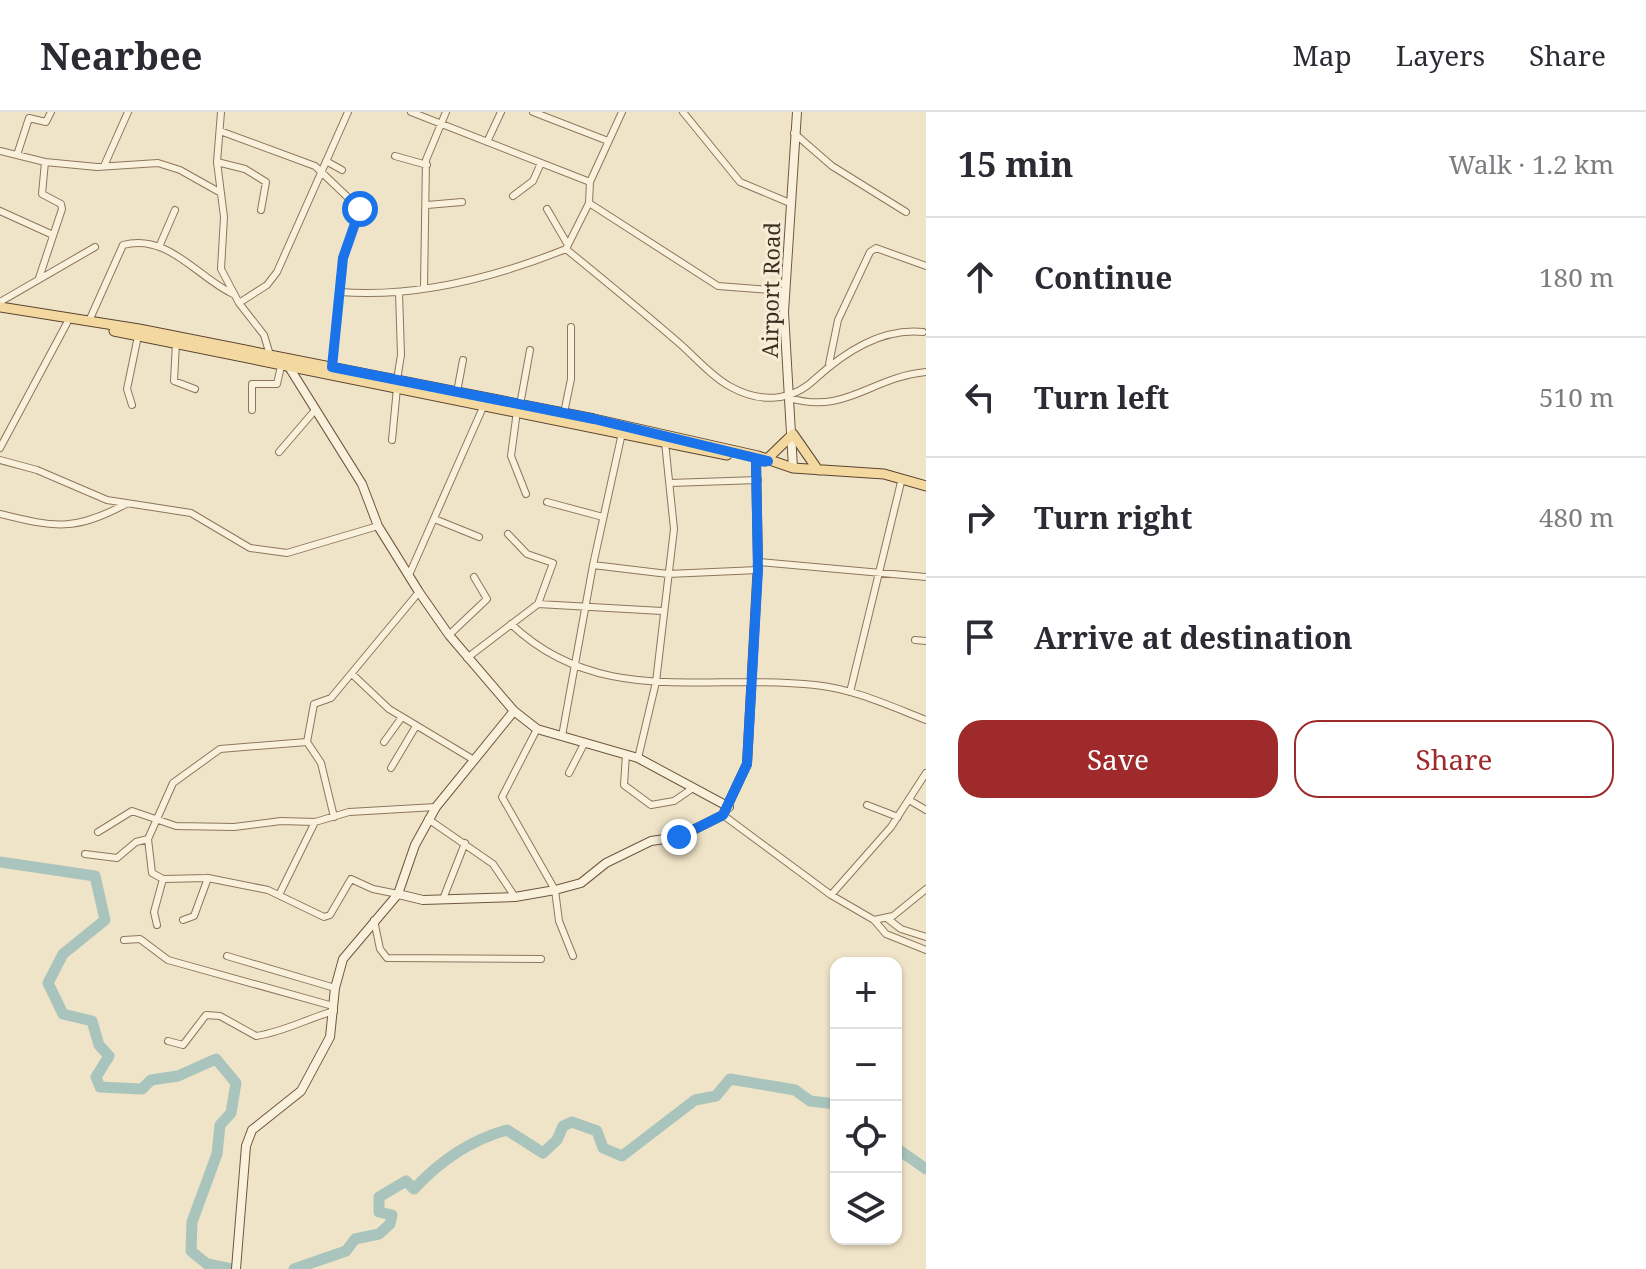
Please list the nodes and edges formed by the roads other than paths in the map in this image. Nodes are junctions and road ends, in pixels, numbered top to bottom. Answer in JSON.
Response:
{"nodes":[{"id":1,"x":51,"y":112,"type":"edge"},
{"id":2,"x":128,"y":112,"type":"edge"},
{"id":3,"x":221,"y":112,"type":"edge"},
{"id":4,"x":348,"y":112,"type":"edge"},
{"id":5,"x":411,"y":112,"type":"edge"},
{"id":6,"x":446,"y":112,"type":"edge"},
{"id":7,"x":501,"y":112,"type":"edge"},
{"id":8,"x":533,"y":112,"type":"edge"},
{"id":9,"x":622,"y":112,"type":"edge"},
{"id":10,"x":683,"y":112,"type":"edge"},
{"id":11,"x":797,"y":112,"type":"edge"},
{"id":12,"x":30,"y":115,"type":"edge"},
{"id":13,"x":440,"y":123,"type":"junction"},
{"id":14,"x":220,"y":131,"type":"junction"},
{"id":15,"x":794,"y":133,"type":"junction"},
{"id":16,"x":608,"y":141,"type":"junction"},
{"id":17,"x":487,"y":142,"type":"junction"},
{"id":18,"x":0,"y":151,"type":"edge"},
{"id":19,"x":17,"y":155,"type":"junction"},
{"id":20,"x":395,"y":156,"type":"dead end"},
{"id":21,"x":326,"y":161,"type":"junction"},
{"id":22,"x":45,"y":162,"type":"junction"},
{"id":23,"x":217,"y":162,"type":"junction"},
{"id":24,"x":541,"y":163,"type":"junction"},
{"id":25,"x":427,"y":165,"type":"junction"},
{"id":26,"x":104,"y":166,"type":"junction"},
{"id":27,"x":342,"y":170,"type":"dead end"},
{"id":28,"x":323,"y":171,"type":"junction"},
{"id":29,"x":590,"y":182,"type":"junction"},
{"id":30,"x":221,"y":193,"type":"junction"},
{"id":31,"x":513,"y":196,"type":"dead end"},
{"id":32,"x":462,"y":202,"type":"dead end"},
{"id":33,"x":589,"y":203,"type":"junction"},
{"id":34,"x":790,"y":203,"type":"junction"},
{"id":35,"x":427,"y":205,"type":"junction"},
{"id":36,"x":547,"y":209,"type":"dead end"},
{"id":37,"x":175,"y":210,"type":"dead end"},
{"id":38,"x":261,"y":210,"type":"dead end"},
{"id":39,"x":0,"y":211,"type":"edge"},
{"id":40,"x":906,"y":212,"type":"dead end"},
{"id":41,"x":53,"y":235,"type":"junction"},
{"id":42,"x":95,"y":247,"type":"dead end"},
{"id":43,"x":159,"y":247,"type":"junction"},
{"id":44,"x":567,"y":247,"type":"junction"},
{"id":45,"x":926,"y":266,"type":"edge"},
{"id":46,"x":39,"y":278,"type":"junction"},
{"id":47,"x":424,"y":287,"type":"junction"},
{"id":48,"x":785,"y":291,"type":"junction"},
{"id":49,"x":340,"y":292,"type":"junction"},
{"id":50,"x":399,"y":292,"type":"junction"},
{"id":51,"x":233,"y":294,"type":"junction"},
{"id":52,"x":239,"y":303,"type":"junction"},
{"id":53,"x":0,"y":307,"type":"edge"},
{"id":54,"x":89,"y":321,"type":"junction"},
{"id":55,"x":67,"y":323,"type":"junction"},
{"id":56,"x":571,"y":327,"type":"dead end"},
{"id":57,"x":923,"y":332,"type":"dead end"},
{"id":58,"x":138,"y":336,"type":"junction"},
{"id":59,"x":176,"y":343,"type":"junction"},
{"id":60,"x":530,"y":350,"type":"dead end"},
{"id":61,"x":270,"y":355,"type":"junction"},
{"id":62,"x":463,"y":360,"type":"dead end"},
{"id":63,"x":829,"y":364,"type":"junction"},
{"id":64,"x":285,"y":367,"type":"junction"},
{"id":65,"x":332,"y":367,"type":"junction"},
{"id":66,"x":926,"y":372,"type":"edge"},
{"id":67,"x":397,"y":384,"type":"junction"},
{"id":68,"x":195,"y":389,"type":"dead end"},
{"id":69,"x":457,"y":392,"type":"junction"},
{"id":70,"x":789,"y":398,"type":"junction"},
{"id":71,"x":132,"y":405,"type":"dead end"},
{"id":72,"x":484,"y":405,"type":"junction"},
{"id":73,"x":518,"y":408,"type":"junction"},
{"id":74,"x":316,"y":409,"type":"junction"},
{"id":75,"x":252,"y":410,"type":"dead end"},
{"id":76,"x":564,"y":413,"type":"junction"},
{"id":77,"x":622,"y":433,"type":"junction"},
{"id":78,"x":793,"y":434,"type":"junction"},
{"id":79,"x":2,"y":435,"type":"edge"},
{"id":80,"x":392,"y":440,"type":"dead end"},
{"id":81,"x":665,"y":442,"type":"junction"},
{"id":82,"x":0,"y":448,"type":"edge"},
{"id":83,"x":279,"y":452,"type":"dead end"},
{"id":84,"x":0,"y":460,"type":"edge"},
{"id":85,"x":768,"y":461,"type":"junction"},
{"id":86,"x":756,"y":462,"type":"junction"},
{"id":87,"x":793,"y":468,"type":"junction"},
{"id":88,"x":818,"y":470,"type":"junction"},
{"id":89,"x":902,"y":478,"type":"junction"},
{"id":90,"x":758,"y":480,"type":"junction"},
{"id":91,"x":670,"y":483,"type":"junction"},
{"id":92,"x":926,"y":486,"type":"edge"},
{"id":93,"x":526,"y":494,"type":"dead end"},
{"id":94,"x":547,"y":502,"type":"dead end"},
{"id":95,"x":126,"y":504,"type":"junction"},
{"id":96,"x":0,"y":514,"type":"edge"},
{"id":97,"x":603,"y":517,"type":"junction"},
{"id":98,"x":437,"y":520,"type":"junction"},
{"id":99,"x":378,"y":526,"type":"junction"},
{"id":100,"x":508,"y":534,"type":"dead end"},
{"id":101,"x":479,"y":537,"type":"dead end"},
{"id":102,"x":593,"y":565,"type":"junction"},
{"id":103,"x":758,"y":566,"type":"junction"},
{"id":104,"x":880,"y":572,"type":"junction"},
{"id":105,"x":668,"y":574,"type":"junction"},
{"id":106,"x":409,"y":575,"type":"junction"},
{"id":107,"x":474,"y":577,"type":"dead end"},
{"id":108,"x":926,"y":577,"type":"edge"},
{"id":109,"x":419,"y":592,"type":"junction"},
{"id":110,"x":538,"y":604,"type":"junction"},
{"id":111,"x":587,"y":608,"type":"junction"},
{"id":112,"x":662,"y":611,"type":"junction"},
{"id":113,"x":511,"y":624,"type":"junction"},
{"id":114,"x":449,"y":635,"type":"junction"},
{"id":115,"x":915,"y":640,"type":"dead end"},
{"id":116,"x":926,"y":641,"type":"edge"},
{"id":117,"x":467,"y":658,"type":"junction"},
{"id":118,"x":577,"y":669,"type":"junction"},
{"id":119,"x":352,"y":674,"type":"junction"},
{"id":120,"x":753,"y":681,"type":"junction"},
{"id":121,"x":656,"y":682,"type":"junction"},
{"id":122,"x":850,"y":692,"type":"junction"},
{"id":123,"x":514,"y":711,"type":"junction"},
{"id":124,"x":402,"y":717,"type":"junction"},
{"id":125,"x":925,"y":718,"type":"edge"},
{"id":126,"x":416,"y":726,"type":"junction"},
{"id":127,"x":537,"y":729,"type":"junction"},
{"id":128,"x":562,"y":736,"type":"junction"},
{"id":129,"x":307,"y":742,"type":"junction"},
{"id":130,"x":384,"y":742,"type":"dead end"},
{"id":131,"x":585,"y":742,"type":"junction"},
{"id":132,"x":626,"y":754,"type":"junction"},
{"id":133,"x":638,"y":758,"type":"junction"},
{"id":134,"x":474,"y":760,"type":"junction"},
{"id":135,"x":391,"y":768,"type":"dead end"},
{"id":136,"x":569,"y":773,"type":"dead end"},
{"id":137,"x":926,"y":773,"type":"edge"},
{"id":138,"x":693,"y":788,"type":"junction"},
{"id":139,"x":909,"y":800,"type":"junction"},
{"id":140,"x":867,"y":805,"type":"dead end"},
{"id":141,"x":436,"y":807,"type":"junction"},
{"id":142,"x":926,"y":810,"type":"edge"},
{"id":143,"x":726,"y":811,"type":"junction"},
{"id":144,"x":334,"y":817,"type":"junction"},
{"id":145,"x":898,"y":817,"type":"junction"},
{"id":146,"x":155,"y":818,"type":"junction"},
{"id":147,"x":428,"y":819,"type":"junction"},
{"id":148,"x":315,"y":822,"type":"junction"},
{"id":149,"x":98,"y":832,"type":"dead end"},
{"id":150,"x":148,"y":839,"type":"junction"},
{"id":151,"x":465,"y":843,"type":"junction"},
{"id":152,"x":85,"y":854,"type":"dead end"},
{"id":153,"x":208,"y":878,"type":"junction"},
{"id":154,"x":163,"y":879,"type":"junction"},
{"id":155,"x":926,"y":889,"type":"edge"},
{"id":156,"x":555,"y":890,"type":"junction"},
{"id":157,"x":398,"y":894,"type":"junction"},
{"id":158,"x":279,"y":895,"type":"junction"},
{"id":159,"x":831,"y":895,"type":"junction"},
{"id":160,"x":515,"y":897,"type":"junction"},
{"id":161,"x":443,"y":899,"type":"junction"},
{"id":162,"x":888,"y":919,"type":"junction"},
{"id":163,"x":183,"y":920,"type":"dead end"},
{"id":164,"x":374,"y":920,"type":"junction"},
{"id":165,"x":874,"y":920,"type":"junction"},
{"id":166,"x":157,"y":925,"type":"dead end"},
{"id":167,"x":926,"y":937,"type":"edge"},
{"id":168,"x":124,"y":940,"type":"dead end"},
{"id":169,"x":926,"y":950,"type":"edge"},
{"id":170,"x":227,"y":956,"type":"dead end"},
{"id":171,"x":573,"y":956,"type":"dead end"},
{"id":172,"x":541,"y":959,"type":"dead end"},
{"id":173,"x":335,"y":988,"type":"junction"},
{"id":174,"x":333,"y":1008,"type":"junction"},
{"id":175,"x":168,"y":1041,"type":"dead end"},
{"id":176,"x":236,"y":1269,"type":"edge"}],
"edges":[{"from":1,"to":12,"type":"street"},
{"from":2,"to":26,"type":"street"},
{"from":3,"to":14,"type":"street"},
{"from":4,"to":21,"type":"street"},
{"from":5,"to":13,"type":"street"},
{"from":6,"to":13,"type":"street"},
{"from":7,"to":17,"type":"street"},
{"from":8,"to":16,"type":"street"},
{"from":9,"to":16,"type":"street"},
{"from":10,"to":34,"type":"street"},
{"from":11,"to":15,"type":"street","name":"Airport Road"},
{"from":12,"to":19,"type":"street"},
{"from":13,"to":17,"type":"street"},
{"from":13,"to":25,"type":"street"},
{"from":14,"to":23,"type":"street"},
{"from":14,"to":28,"type":"street"},
{"from":15,"to":34,"type":"street","name":"Airport Road"},
{"from":15,"to":40,"type":"street"},
{"from":16,"to":29,"type":"street"},
{"from":17,"to":24,"type":"street"},
{"from":18,"to":19,"type":"street"},
{"from":19,"to":22,"type":"street"},
{"from":20,"to":25,"type":"street"},
{"from":21,"to":27,"type":"street"},
{"from":21,"to":28,"type":"street"},
{"from":22,"to":26,"type":"street"},
{"from":22,"to":41,"type":"street"},
{"from":23,"to":30,"type":"street"},
{"from":23,"to":38,"type":"street"},
{"from":24,"to":29,"type":"street"},
{"from":24,"to":31,"type":"street"},
{"from":25,"to":35,"type":"street"},
{"from":26,"to":30,"type":"street"},
{"from":28,"to":49,"type":"street"},
{"from":28,"to":52,"type":"street"},
{"from":29,"to":33,"type":"street"},
{"from":30,"to":51,"type":"street"},
{"from":32,"to":35,"type":"street"},
{"from":33,"to":44,"type":"street"},
{"from":33,"to":48,"type":"street"},
{"from":34,"to":48,"type":"street","name":"Airport Road"},
{"from":35,"to":47,"type":"street"},
{"from":36,"to":44,"type":"street"},
{"from":37,"to":43,"type":"street"},
{"from":39,"to":41,"type":"street"},
{"from":41,"to":46,"type":"street"},
{"from":42,"to":46,"type":"street"},
{"from":43,"to":51,"type":"street"},
{"from":43,"to":54,"type":"street"},
{"from":44,"to":47,"type":"street"},
{"from":44,"to":70,"type":"street"},
{"from":45,"to":63,"type":"street"},
{"from":46,"to":53,"type":"street"},
{"from":47,"to":50,"type":"street"},
{"from":48,"to":70,"type":"street","name":"Airport Road"},
{"from":49,"to":50,"type":"street"},
{"from":49,"to":65,"type":"street"},
{"from":50,"to":67,"type":"street"},
{"from":51,"to":52,"type":"street"},
{"from":52,"to":61,"type":"street"},
{"from":53,"to":54,"type":"main road"},
{"from":53,"to":55,"type":"main road"},
{"from":54,"to":61,"type":"main road"},
{"from":55,"to":58,"type":"main road"},
{"from":55,"to":79,"type":"street"},
{"from":56,"to":76,"type":"street"},
{"from":57,"to":63,"type":"street"},
{"from":58,"to":59,"type":"main road"},
{"from":58,"to":71,"type":"street"},
{"from":59,"to":64,"type":"main road"},
{"from":59,"to":68,"type":"street"},
{"from":60,"to":73,"type":"street"},
{"from":61,"to":65,"type":"main road"},
{"from":62,"to":69,"type":"street"},
{"from":63,"to":70,"type":"street"},
{"from":64,"to":67,"type":"main road"},
{"from":64,"to":74,"type":"street"},
{"from":64,"to":75,"type":"street"},
{"from":65,"to":67,"type":"main road"},
{"from":66,"to":70,"type":"street"},
{"from":67,"to":69,"type":"main road"},
{"from":67,"to":72,"type":"main road"},
{"from":67,"to":80,"type":"street"},
{"from":69,"to":73,"type":"main road"},
{"from":70,"to":78,"type":"street","name":"Airport Road"},
{"from":72,"to":73,"type":"main road"},
{"from":72,"to":98,"type":"street"},
{"from":73,"to":76,"type":"main road"},
{"from":73,"to":77,"type":"main road"},
{"from":73,"to":93,"type":"street"},
{"from":74,"to":83,"type":"street"},
{"from":74,"to":99,"type":"street"},
{"from":76,"to":85,"type":"main road"},
{"from":77,"to":81,"type":"main road"},
{"from":77,"to":97,"type":"street"},
{"from":78,"to":85,"type":"main road"},
{"from":78,"to":87,"type":"street","name":"Airport Road"},
{"from":78,"to":88,"type":"main road"},
{"from":79,"to":82,"type":"street"},
{"from":81,"to":86,"type":"main road"},
{"from":81,"to":91,"type":"street"},
{"from":84,"to":95,"type":"street"},
{"from":85,"to":86,"type":"main road"},
{"from":85,"to":87,"type":"main road"},
{"from":86,"to":90,"type":"street"},
{"from":87,"to":88,"type":"main road"},
{"from":88,"to":89,"type":"main road"},
{"from":89,"to":92,"type":"main road"},
{"from":89,"to":104,"type":"street"},
{"from":90,"to":91,"type":"street"},
{"from":90,"to":103,"type":"street"},
{"from":91,"to":105,"type":"street"},
{"from":94,"to":97,"type":"street"},
{"from":95,"to":96,"type":"street"},
{"from":95,"to":99,"type":"street"},
{"from":97,"to":102,"type":"street"},
{"from":98,"to":101,"type":"street"},
{"from":98,"to":106,"type":"street"},
{"from":99,"to":106,"type":"street"},
{"from":100,"to":110,"type":"street"},
{"from":102,"to":105,"type":"street"},
{"from":102,"to":111,"type":"street"},
{"from":103,"to":104,"type":"street"},
{"from":103,"to":105,"type":"street"},
{"from":103,"to":120,"type":"street"},
{"from":104,"to":108,"type":"street"},
{"from":104,"to":122,"type":"street"},
{"from":105,"to":112,"type":"street"},
{"from":106,"to":109,"type":"street"},
{"from":107,"to":114,"type":"street"},
{"from":109,"to":114,"type":"street"},
{"from":109,"to":119,"type":"street"},
{"from":110,"to":111,"type":"street"},
{"from":110,"to":113,"type":"street"},
{"from":111,"to":112,"type":"street"},
{"from":111,"to":118,"type":"street"},
{"from":112,"to":121,"type":"street"},
{"from":113,"to":117,"type":"street"},
{"from":113,"to":118,"type":"street"},
{"from":114,"to":117,"type":"street"},
{"from":115,"to":116,"type":"street"},
{"from":117,"to":123,"type":"street"},
{"from":118,"to":121,"type":"street"},
{"from":118,"to":128,"type":"street"},
{"from":119,"to":124,"type":"street"},
{"from":119,"to":129,"type":"street"},
{"from":120,"to":121,"type":"street"},
{"from":120,"to":122,"type":"street"},
{"from":120,"to":143,"type":"street"},
{"from":121,"to":133,"type":"street"},
{"from":122,"to":125,"type":"street"},
{"from":123,"to":127,"type":"street"},
{"from":123,"to":134,"type":"street"},
{"from":124,"to":126,"type":"street"},
{"from":124,"to":130,"type":"street"},
{"from":126,"to":134,"type":"street"},
{"from":126,"to":135,"type":"street"},
{"from":127,"to":128,"type":"street"},
{"from":127,"to":156,"type":"street"},
{"from":128,"to":131,"type":"street"},
{"from":129,"to":144,"type":"street"},
{"from":129,"to":146,"type":"street"},
{"from":131,"to":132,"type":"street"},
{"from":131,"to":136,"type":"street"},
{"from":132,"to":133,"type":"street"},
{"from":132,"to":138,"type":"street"},
{"from":133,"to":138,"type":"street"},
{"from":134,"to":141,"type":"street"},
{"from":137,"to":139,"type":"street"},
{"from":138,"to":143,"type":"street"},
{"from":139,"to":142,"type":"street"},
{"from":139,"to":145,"type":"street"},
{"from":140,"to":145,"type":"street"},
{"from":141,"to":144,"type":"street"},
{"from":141,"to":147,"type":"street"},
{"from":143,"to":156,"type":"street"},
{"from":143,"to":159,"type":"street"},
{"from":144,"to":148,"type":"street"},
{"from":145,"to":159,"type":"street"},
{"from":146,"to":148,"type":"street"},
{"from":146,"to":149,"type":"street"},
{"from":146,"to":150,"type":"street"},
{"from":147,"to":151,"type":"street"},
{"from":147,"to":157,"type":"street"},
{"from":148,"to":158,"type":"street"},
{"from":150,"to":152,"type":"street"},
{"from":150,"to":154,"type":"street"},
{"from":151,"to":160,"type":"street"},
{"from":151,"to":161,"type":"street"},
{"from":153,"to":154,"type":"street"},
{"from":153,"to":158,"type":"street"},
{"from":153,"to":163,"type":"street"},
{"from":154,"to":166,"type":"street"},
{"from":155,"to":162,"type":"street"},
{"from":156,"to":160,"type":"street"},
{"from":156,"to":171,"type":"street"},
{"from":157,"to":158,"type":"street"},
{"from":157,"to":161,"type":"street"},
{"from":157,"to":164,"type":"street"},
{"from":159,"to":165,"type":"street"},
{"from":160,"to":161,"type":"street"},
{"from":162,"to":165,"type":"street"},
{"from":162,"to":167,"type":"street"},
{"from":164,"to":172,"type":"street"},
{"from":164,"to":173,"type":"street"},
{"from":165,"to":169,"type":"street"},
{"from":168,"to":174,"type":"street"},
{"from":170,"to":173,"type":"street"},
{"from":173,"to":174,"type":"street"},
{"from":174,"to":175,"type":"street"},
{"from":174,"to":176,"type":"street"}]}
